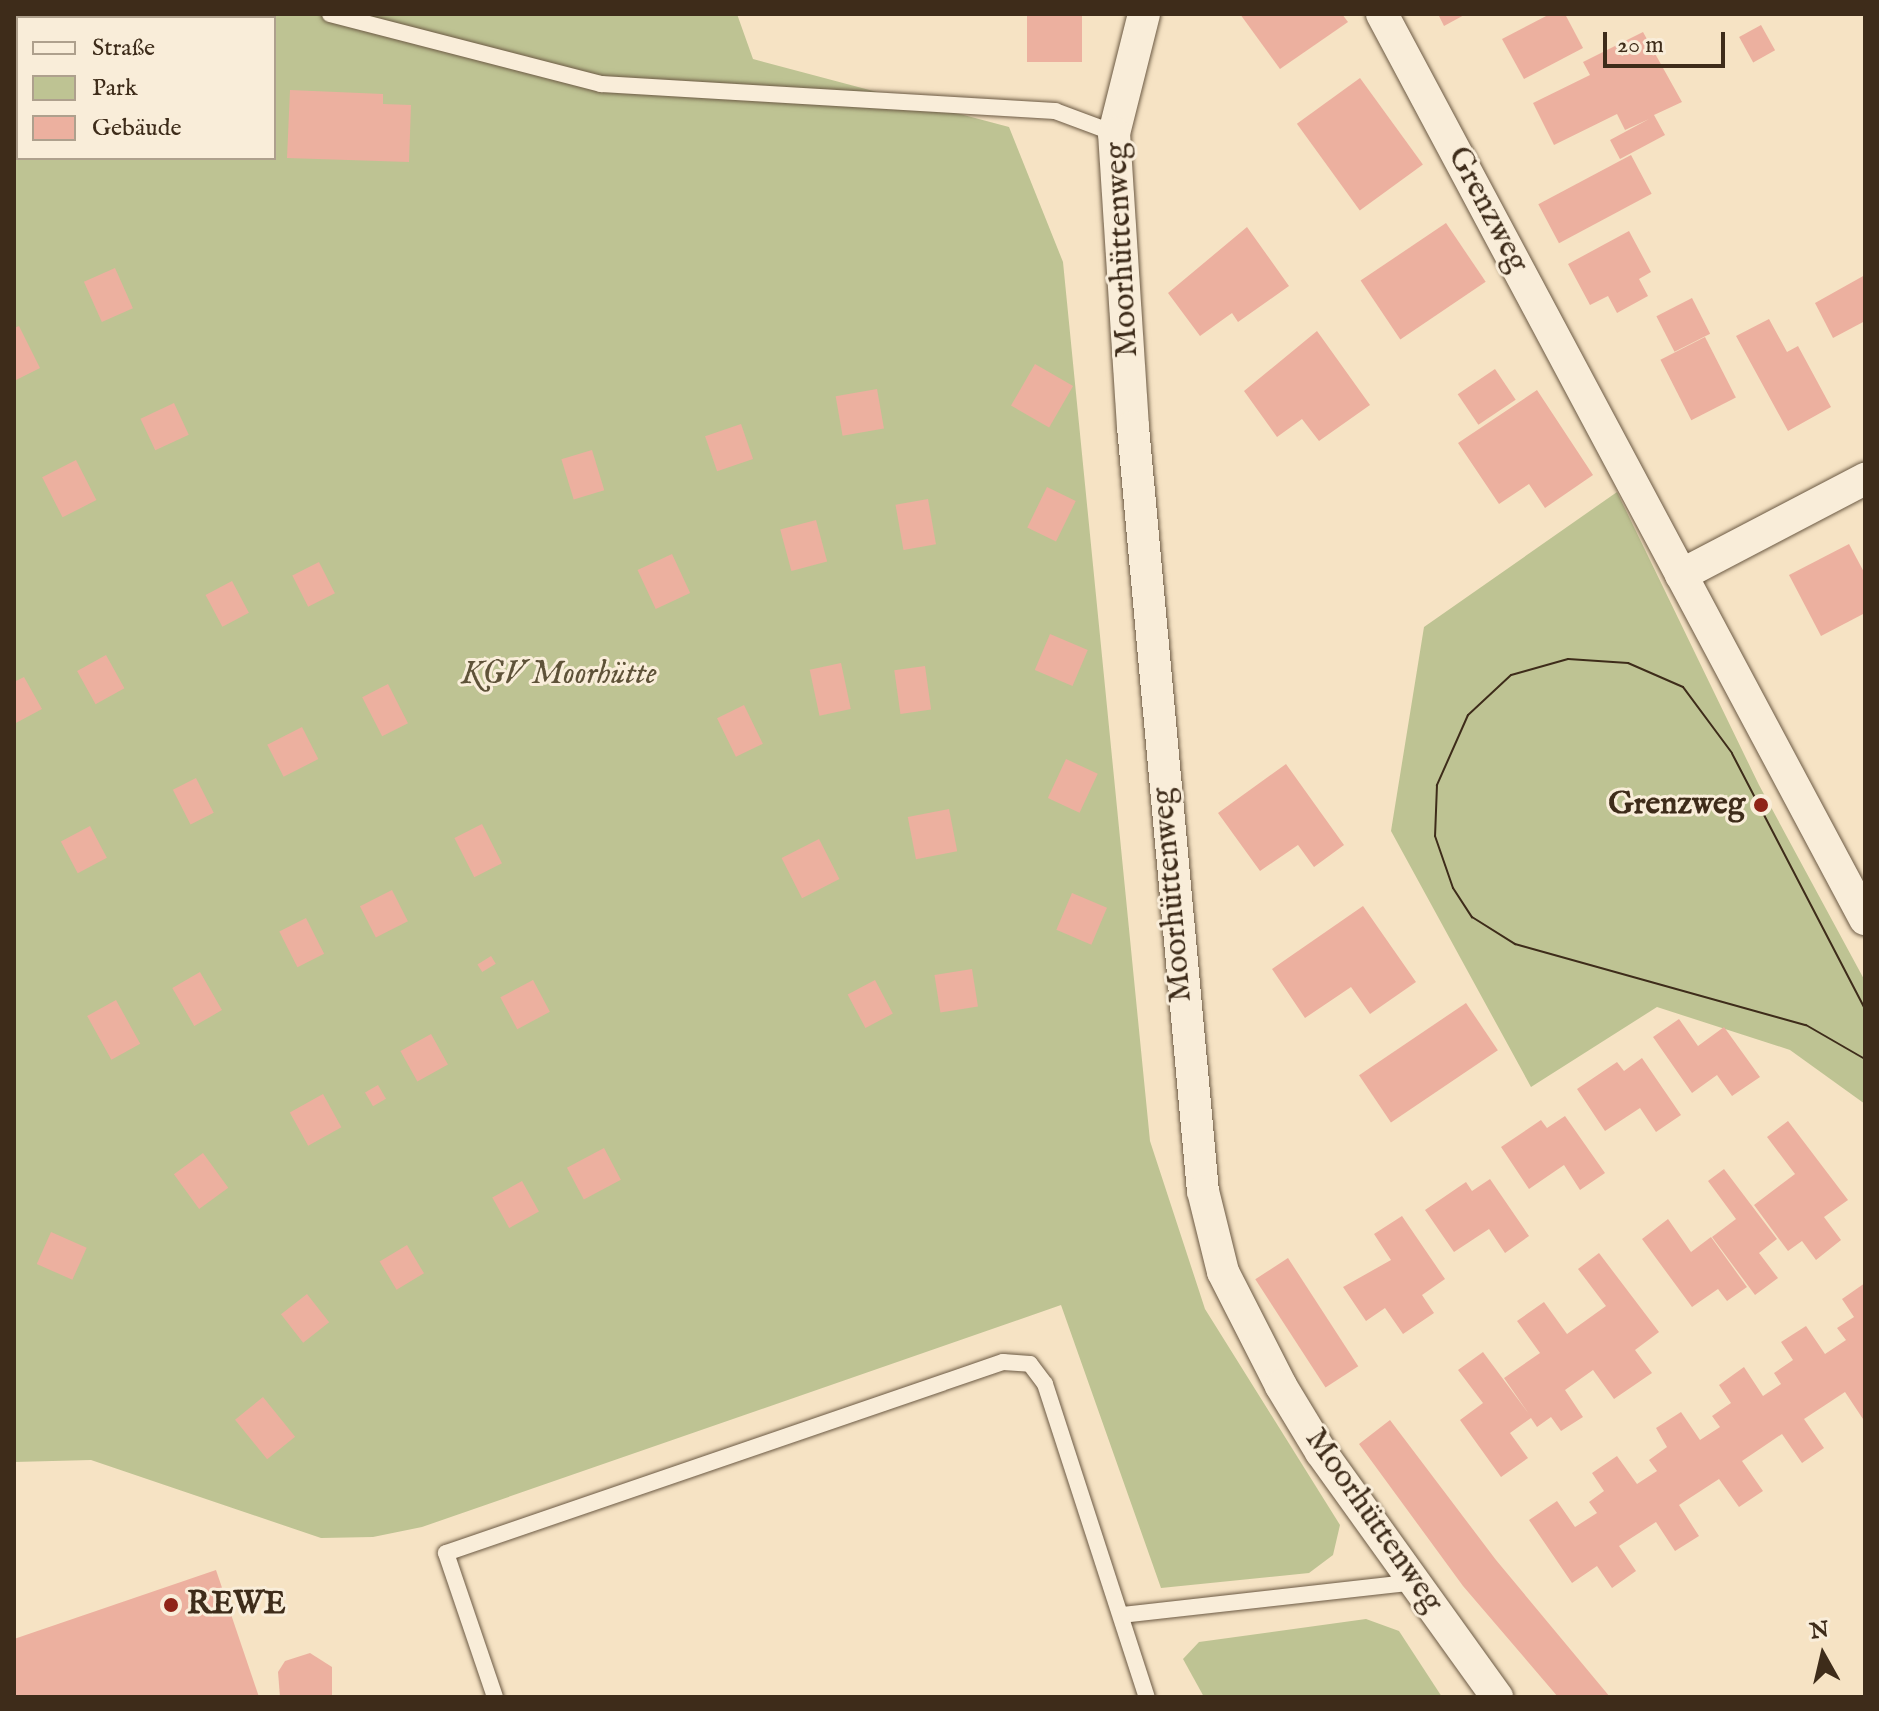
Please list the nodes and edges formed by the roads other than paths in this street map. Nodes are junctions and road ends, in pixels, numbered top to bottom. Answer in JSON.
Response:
{"nodes":[{"id":1,"x":330,"y":14,"type":"edge"},
{"id":2,"x":1144,"y":14,"type":"edge"},
{"id":3,"x":1382,"y":14,"type":"edge"},
{"id":4,"x":1114,"y":133,"type":"junction"},
{"id":5,"x":1865,"y":479,"type":"edge"},
{"id":6,"x":1681,"y":575,"type":"junction"},
{"id":7,"x":1865,"y":919,"type":"edge"},
{"id":8,"x":1415,"y":1582,"type":"junction"},
{"id":9,"x":1122,"y":1615,"type":"junction"},
{"id":10,"x":495,"y":1697,"type":"edge"},
{"id":11,"x":1147,"y":1697,"type":"edge"},
{"id":12,"x":1497,"y":1697,"type":"edge"}],
"edges":[{"from":1,"to":4,"type":"lane"},
{"from":2,"to":4,"type":"street","name":"Moorhüttenweg"},
{"from":3,"to":6,"type":"street","name":"Grenzweg"},
{"from":4,"to":8,"type":"street","name":"Moorhüttenweg"},
{"from":5,"to":6,"type":"street"},
{"from":6,"to":7,"type":"street","name":"Grenzweg"},
{"from":8,"to":9,"type":"lane"},
{"from":8,"to":12,"type":"street","name":"Moorhüttenweg"},
{"from":9,"to":10,"type":"lane"},
{"from":9,"to":11,"type":"lane"}]}
